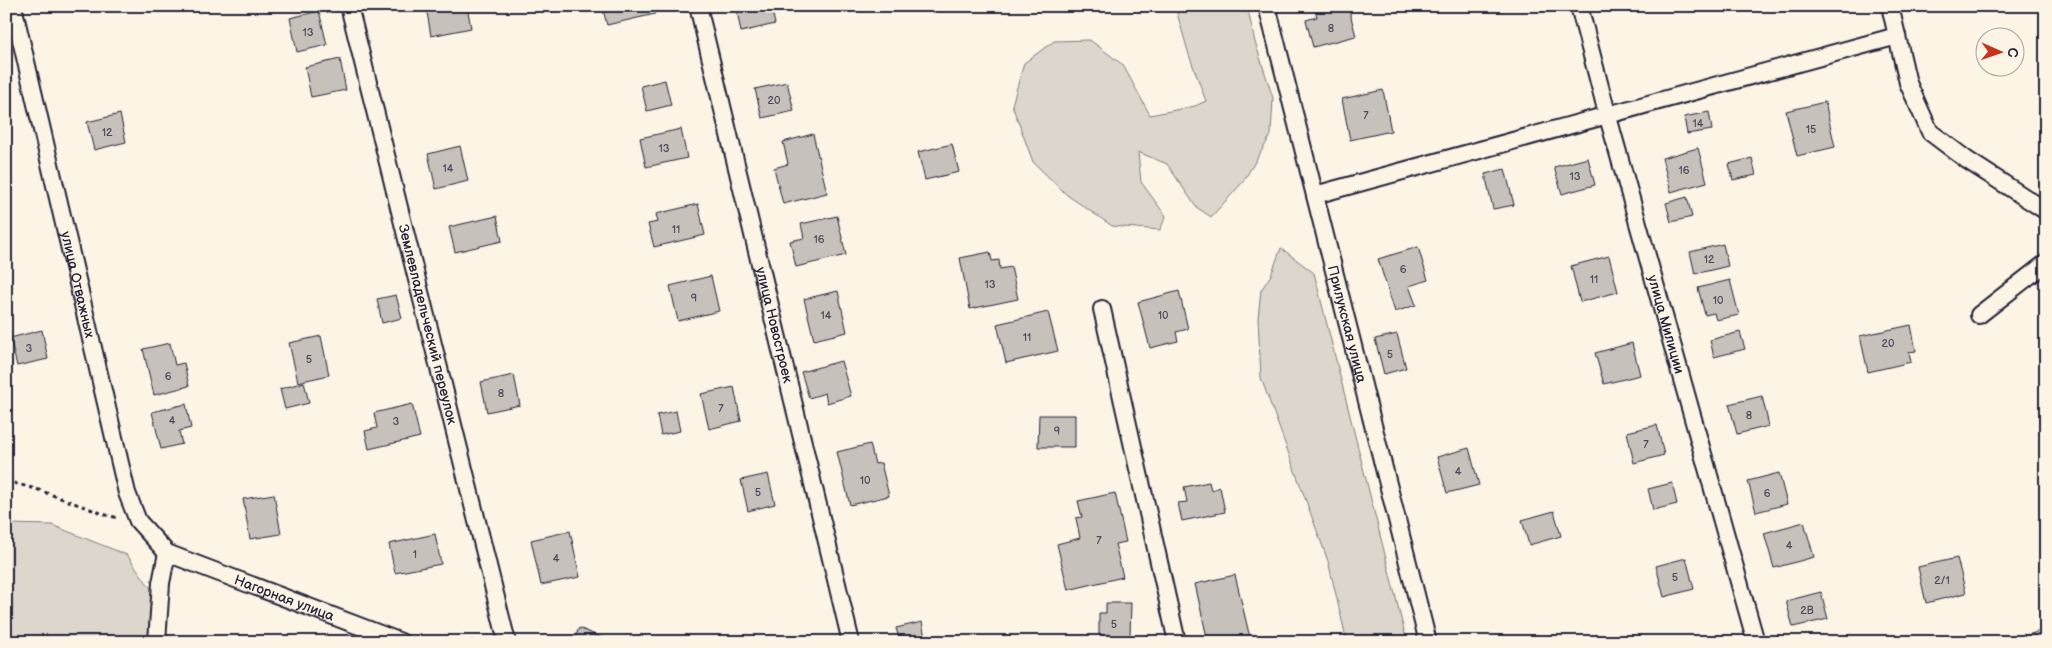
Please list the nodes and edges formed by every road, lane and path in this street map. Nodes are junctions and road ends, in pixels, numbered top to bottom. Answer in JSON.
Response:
{"nodes":[{"id":1,"x":13,"y":6,"type":"edge"},
{"id":2,"x":349,"y":6,"type":"edge"},
{"id":3,"x":698,"y":6,"type":"edge"},
{"id":4,"x":1267,"y":6,"type":"edge"},
{"id":5,"x":1579,"y":6,"type":"edge"},
{"id":6,"x":1890,"y":6,"type":"edge"},
{"id":7,"x":1897,"y":36,"type":"junction"},
{"id":8,"x":1608,"y":115,"type":"junction"},
{"id":9,"x":1315,"y":195,"type":"junction"},
{"id":10,"x":2046,"y":211,"type":"edge"},
{"id":11,"x":2046,"y":263,"type":"edge"},
{"id":12,"x":1102,"y":309,"type":"dead end"},
{"id":13,"x":1979,"y":315,"type":"dead end"},
{"id":14,"x":6,"y":482,"type":"edge"},
{"id":15,"x":138,"y":521,"type":"junction"},
{"id":16,"x":167,"y":553,"type":"junction"},
{"id":17,"x":157,"y":642,"type":"edge"},
{"id":18,"x":401,"y":642,"type":"edge"},
{"id":19,"x":507,"y":642,"type":"edge"},
{"id":20,"x":851,"y":642,"type":"edge"},
{"id":21,"x":1177,"y":642,"type":"edge"},
{"id":22,"x":1428,"y":642,"type":"edge"},
{"id":23,"x":1756,"y":642,"type":"edge"}],
"edges":[{"from":1,"to":15,"type":"street","name":"улица Отважных"},
{"from":2,"to":19,"type":"street","name":"Землевладельческий переулок"},
{"from":3,"to":20,"type":"street","name":"улица Новостроек"},
{"from":4,"to":9,"type":"street","name":"Прилукская улица"},
{"from":5,"to":8,"type":"street","name":"улица Милиции"},
{"from":6,"to":7,"type":"street"},
{"from":7,"to":8,"type":"street"},
{"from":7,"to":10,"type":"street"},
{"from":8,"to":9,"type":"street"},
{"from":8,"to":23,"type":"street","name":"улица Милиции"},
{"from":9,"to":22,"type":"street","name":"Прилукская улица"},
{"from":11,"to":13,"type":"street"},
{"from":12,"to":21,"type":"street"},
{"from":14,"to":15,"type":"path"},
{"from":15,"to":16,"type":"street","name":"улица Отважных"},
{"from":16,"to":17,"type":"street"},
{"from":16,"to":18,"type":"street","name":"Нагорная улица"}]}
